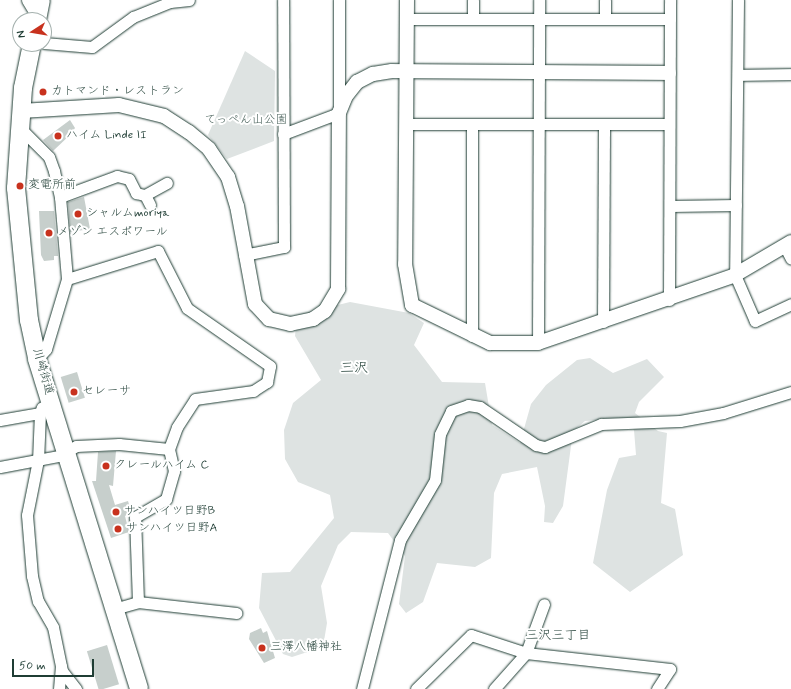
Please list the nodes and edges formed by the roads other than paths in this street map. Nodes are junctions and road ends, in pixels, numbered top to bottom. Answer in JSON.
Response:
{"nodes":[{"id":1,"x":27,"y":0,"type":"edge"},
{"id":2,"x":41,"y":0,"type":"edge"},
{"id":3,"x":189,"y":0,"type":"edge"},
{"id":4,"x":283,"y":0,"type":"edge"},
{"id":5,"x":339,"y":0,"type":"edge"},
{"id":6,"x":407,"y":0,"type":"edge"},
{"id":7,"x":473,"y":0,"type":"edge"},
{"id":8,"x":539,"y":0,"type":"edge"},
{"id":9,"x":605,"y":0,"type":"edge"},
{"id":10,"x":670,"y":0,"type":"edge"},
{"id":11,"x":738,"y":0,"type":"edge"},
{"id":12,"x":34,"y":12,"type":"edge"},
{"id":13,"x":39,"y":12,"type":"edge"},
{"id":14,"x":407,"y":19,"type":"junction"},
{"id":15,"x":473,"y":19,"type":"junction"},
{"id":16,"x":539,"y":19,"type":"junction"},
{"id":17,"x":605,"y":19,"type":"junction"},
{"id":18,"x":670,"y":19,"type":"junction"},
{"id":19,"x":52,"y":44,"type":"edge"},
{"id":20,"x":31,"y":52,"type":"edge"},
{"id":21,"x":406,"y":72,"type":"junction"},
{"id":22,"x":538,"y":73,"type":"junction"},
{"id":23,"x":669,"y":73,"type":"junction"},
{"id":24,"x":791,"y":74,"type":"edge"},
{"id":25,"x":738,"y":75,"type":"junction"},
{"id":26,"x":339,"y":113,"type":"junction"},
{"id":27,"x":20,"y":119,"type":"junction"},
{"id":28,"x":406,"y":124,"type":"junction"},
{"id":29,"x":472,"y":124,"type":"junction"},
{"id":30,"x":538,"y":124,"type":"junction"},
{"id":31,"x":604,"y":124,"type":"junction"},
{"id":32,"x":669,"y":124,"type":"junction"},
{"id":33,"x":283,"y":134,"type":"junction"},
{"id":34,"x":167,"y":183,"type":"dead end"},
{"id":35,"x":145,"y":195,"type":"junction"},
{"id":36,"x":60,"y":197,"type":"junction"},
{"id":37,"x":150,"y":205,"type":"dead end"},
{"id":38,"x":736,"y":205,"type":"junction"},
{"id":39,"x":670,"y":206,"type":"junction"},
{"id":40,"x":789,"y":249,"type":"edge"},
{"id":41,"x":244,"y":255,"type":"junction"},
{"id":42,"x":735,"y":275,"type":"junction"},
{"id":43,"x":67,"y":279,"type":"junction"},
{"id":44,"x":670,"y":300,"type":"junction"},
{"id":45,"x":791,"y":304,"type":"edge"},
{"id":46,"x":603,"y":322,"type":"junction"},
{"id":47,"x":472,"y":336,"type":"junction"},
{"id":48,"x":538,"y":343,"type":"junction"},
{"id":49,"x":37,"y":359,"type":"junction"},
{"id":50,"x":791,"y":392,"type":"edge"},
{"id":51,"x":45,"y":407,"type":"junction"},
{"id":52,"x":0,"y":420,"type":"edge"},
{"id":53,"x":169,"y":449,"type":"junction"},
{"id":54,"x":66,"y":453,"type":"junction"},
{"id":55,"x":38,"y":460,"type":"junction"},
{"id":56,"x":0,"y":467,"type":"edge"},
{"id":57,"x":138,"y":602,"type":"junction"},
{"id":58,"x":544,"y":604,"type":"dead end"},
{"id":59,"x":114,"y":609,"type":"junction"},
{"id":60,"x":236,"y":613,"type":"dead end"},
{"id":61,"x":526,"y":653,"type":"junction"},
{"id":62,"x":61,"y":664,"type":"junction"},
{"id":63,"x":59,"y":689,"type":"edge"},
{"id":64,"x":72,"y":689,"type":"edge"},
{"id":65,"x":139,"y":689,"type":"edge"},
{"id":66,"x":362,"y":689,"type":"edge"},
{"id":67,"x":416,"y":689,"type":"edge"},
{"id":68,"x":494,"y":689,"type":"edge"},
{"id":69,"x":657,"y":689,"type":"edge"}],
"edges":[{"from":1,"to":12,"type":"street"},
{"from":2,"to":13,"type":"main road"},
{"from":3,"to":19,"type":"street"},
{"from":4,"to":33,"type":"street"},
{"from":5,"to":26,"type":"street"},
{"from":6,"to":14,"type":"street"},
{"from":7,"to":15,"type":"street"},
{"from":8,"to":16,"type":"street"},
{"from":9,"to":17,"type":"street"},
{"from":10,"to":18,"type":"street"},
{"from":11,"to":25,"type":"street"},
{"from":14,"to":15,"type":"street"},
{"from":14,"to":21,"type":"street"},
{"from":15,"to":16,"type":"street"},
{"from":16,"to":17,"type":"street"},
{"from":16,"to":22,"type":"street"},
{"from":17,"to":18,"type":"street"},
{"from":18,"to":23,"type":"street"},
{"from":20,"to":27,"type":"main road","name":"川崎街道"},
{"from":21,"to":22,"type":"street"},
{"from":21,"to":26,"type":"street"},
{"from":21,"to":28,"type":"street"},
{"from":22,"to":23,"type":"street"},
{"from":22,"to":30,"type":"street"},
{"from":23,"to":32,"type":"street"},
{"from":24,"to":25,"type":"street"},
{"from":25,"to":38,"type":"street"},
{"from":26,"to":33,"type":"street"},
{"from":26,"to":41,"type":"street"},
{"from":27,"to":36,"type":"street"},
{"from":27,"to":41,"type":"street"},
{"from":27,"to":49,"type":"main road","name":"川崎街道"},
{"from":28,"to":29,"type":"street"},
{"from":28,"to":47,"type":"street"},
{"from":29,"to":30,"type":"street"},
{"from":29,"to":47,"type":"street"},
{"from":30,"to":31,"type":"street"},
{"from":30,"to":48,"type":"street"},
{"from":31,"to":32,"type":"street"},
{"from":31,"to":46,"type":"street"},
{"from":32,"to":39,"type":"street"},
{"from":33,"to":41,"type":"street"},
{"from":34,"to":35,"type":"street"},
{"from":35,"to":36,"type":"street"},
{"from":35,"to":37,"type":"street"},
{"from":36,"to":43,"type":"street"},
{"from":38,"to":39,"type":"street"},
{"from":38,"to":42,"type":"street"},
{"from":39,"to":44,"type":"street"},
{"from":40,"to":42,"type":"street"},
{"from":42,"to":44,"type":"street"},
{"from":42,"to":45,"type":"street"},
{"from":43,"to":49,"type":"street"},
{"from":43,"to":53,"type":"street"},
{"from":44,"to":46,"type":"street"},
{"from":46,"to":48,"type":"street"},
{"from":47,"to":48,"type":"street"},
{"from":49,"to":51,"type":"main road","name":"川崎街道"},
{"from":50,"to":66,"type":"street"},
{"from":51,"to":52,"type":"street"},
{"from":51,"to":54,"type":"main road","name":"川崎街道"},
{"from":51,"to":55,"type":"street"},
{"from":53,"to":54,"type":"street"},
{"from":53,"to":57,"type":"street"},
{"from":54,"to":55,"type":"street"},
{"from":54,"to":59,"type":"main road","name":"川崎街道"},
{"from":55,"to":56,"type":"street"},
{"from":55,"to":62,"type":"street"},
{"from":57,"to":59,"type":"street"},
{"from":57,"to":60,"type":"street"},
{"from":58,"to":61,"type":"street"},
{"from":59,"to":65,"type":"main road","name":"川崎街道"},
{"from":61,"to":67,"type":"street"},
{"from":61,"to":68,"type":"street"},
{"from":61,"to":69,"type":"street"},
{"from":62,"to":63,"type":"street"},
{"from":62,"to":64,"type":"street"}]}
